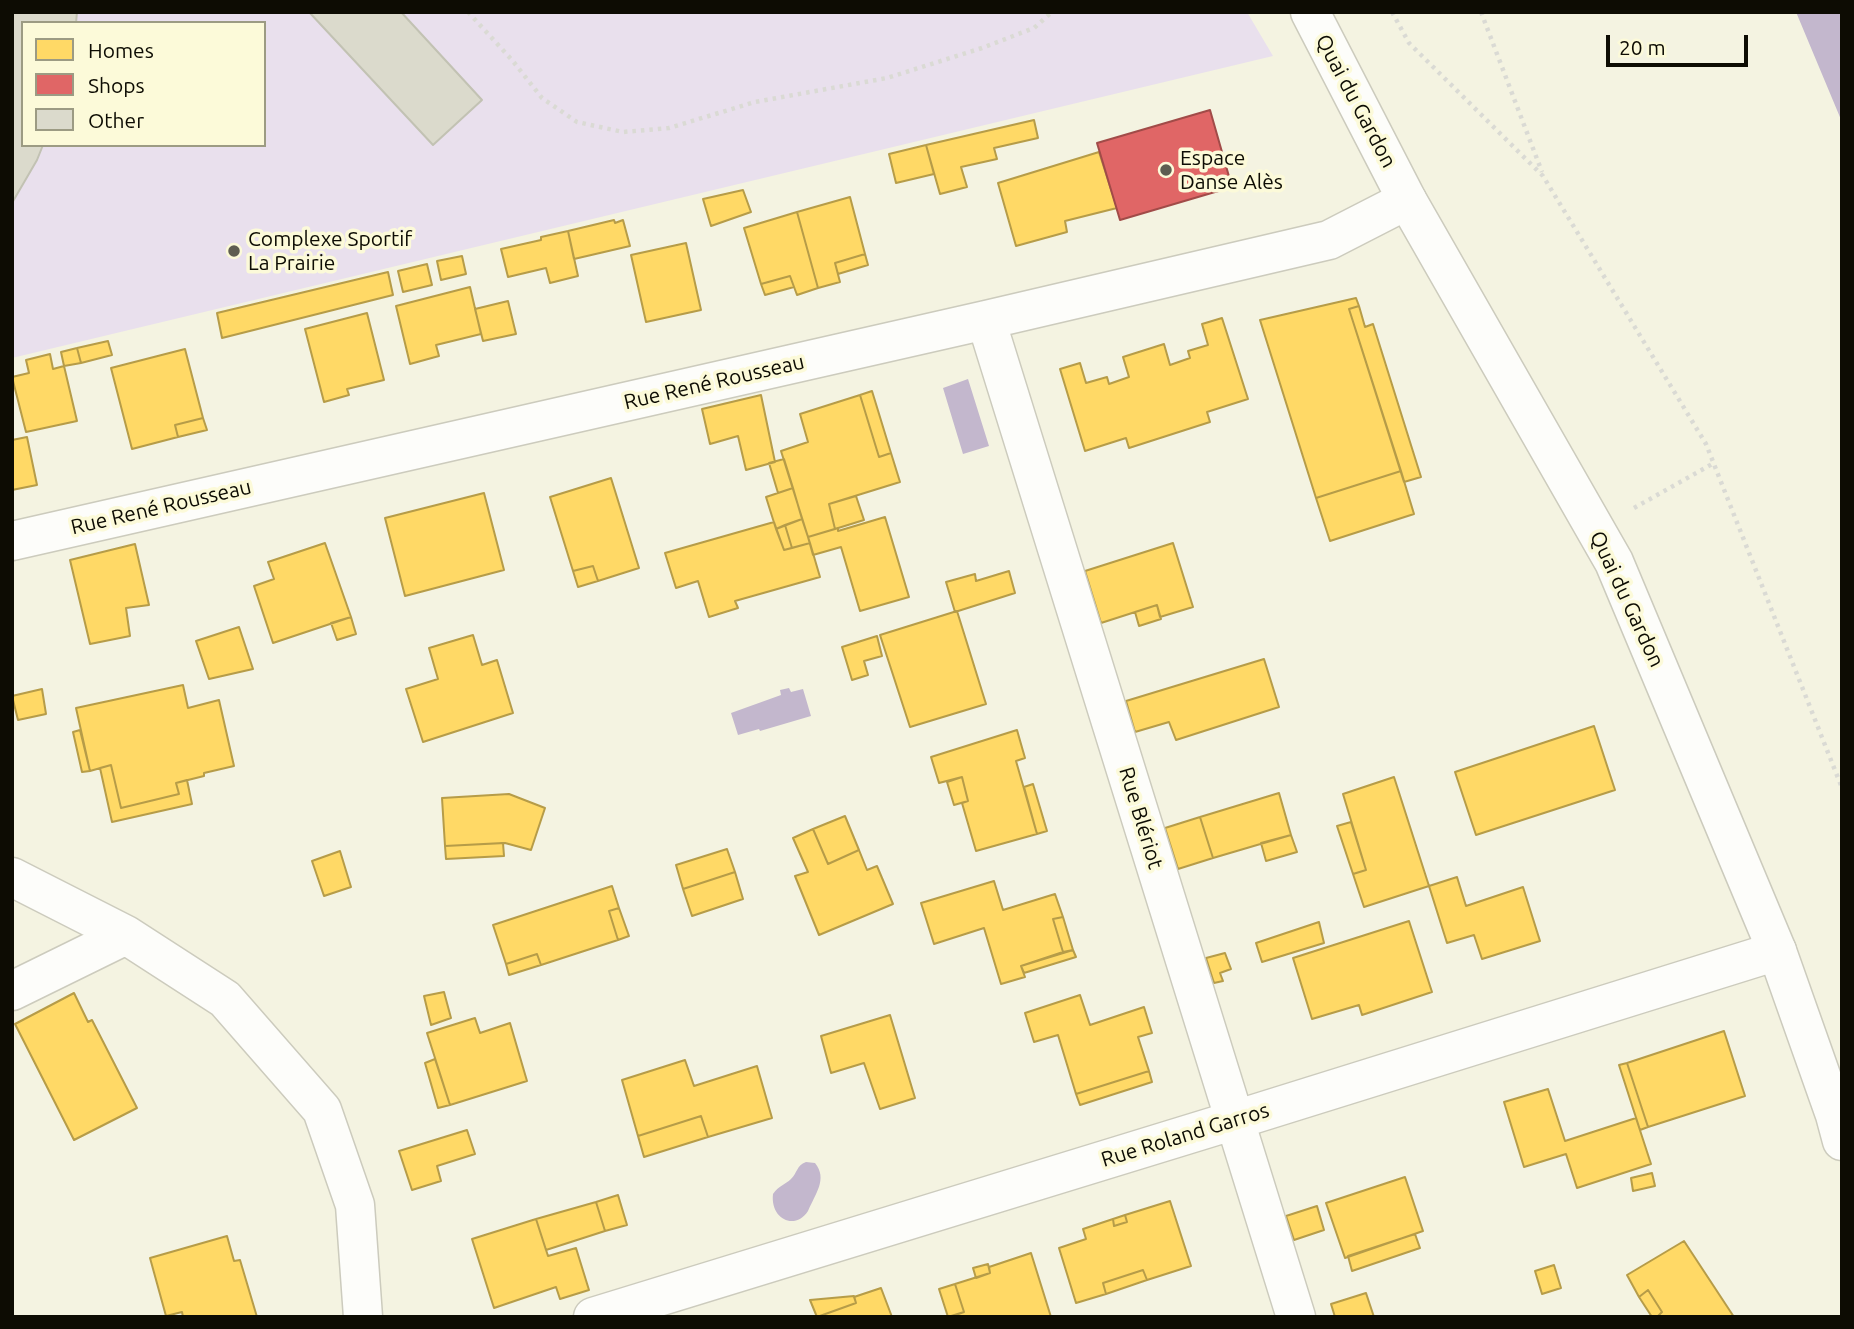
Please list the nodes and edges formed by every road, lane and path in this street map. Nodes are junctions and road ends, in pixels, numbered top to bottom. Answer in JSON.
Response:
{"nodes":[{"id":1,"x":468,"y":12,"type":"edge"},
{"id":2,"x":1052,"y":12,"type":"edge"},
{"id":3,"x":1310,"y":12,"type":"edge"},
{"id":4,"x":1392,"y":12,"type":"edge"},
{"id":5,"x":1481,"y":12,"type":"edge"},
{"id":6,"x":1543,"y":176,"type":"junction"},
{"id":7,"x":1407,"y":200,"type":"junction"},
{"id":8,"x":986,"y":320,"type":"junction"},
{"id":9,"x":1714,"y":463,"type":"junction"},
{"id":10,"x":1624,"y":514,"type":"dead end"},
{"id":11,"x":12,"y":541,"type":"edge"},
{"id":12,"x":1842,"y":788,"type":"edge"},
{"id":13,"x":12,"y":877,"type":"edge"},
{"id":14,"x":126,"y":935,"type":"junction"},
{"id":15,"x":1777,"y":951,"type":"junction"},
{"id":16,"x":12,"y":991,"type":"edge"},
{"id":17,"x":1235,"y":1120,"type":"junction"},
{"id":18,"x":1842,"y":1141,"type":"edge"},
{"id":19,"x":363,"y":1317,"type":"edge"},
{"id":20,"x":593,"y":1317,"type":"edge"},
{"id":21,"x":1296,"y":1317,"type":"edge"}],
"edges":[{"from":1,"to":2,"type":"path"},
{"from":3,"to":7,"type":"street","name":"Quai du Gardon"},
{"from":4,"to":6,"type":"path"},
{"from":5,"to":6,"type":"path"},
{"from":6,"to":9,"type":"path"},
{"from":7,"to":8,"type":"street","name":"Rue René Rousseau"},
{"from":7,"to":15,"type":"street","name":"Quai du Gardon"},
{"from":8,"to":11,"type":"street","name":"Rue René Rousseau"},
{"from":8,"to":17,"type":"street","name":"Rue Blériot"},
{"from":9,"to":10,"type":"path"},
{"from":9,"to":12,"type":"path"},
{"from":13,"to":14,"type":"street"},
{"from":14,"to":16,"type":"street"},
{"from":14,"to":19,"type":"street"},
{"from":15,"to":17,"type":"street","name":"Rue Roland Garros"},
{"from":15,"to":18,"type":"street","name":"Quai du Gardon"},
{"from":17,"to":20,"type":"street","name":"Rue Roland Garros"},
{"from":17,"to":21,"type":"street","name":"Rue Blériot"}]}
